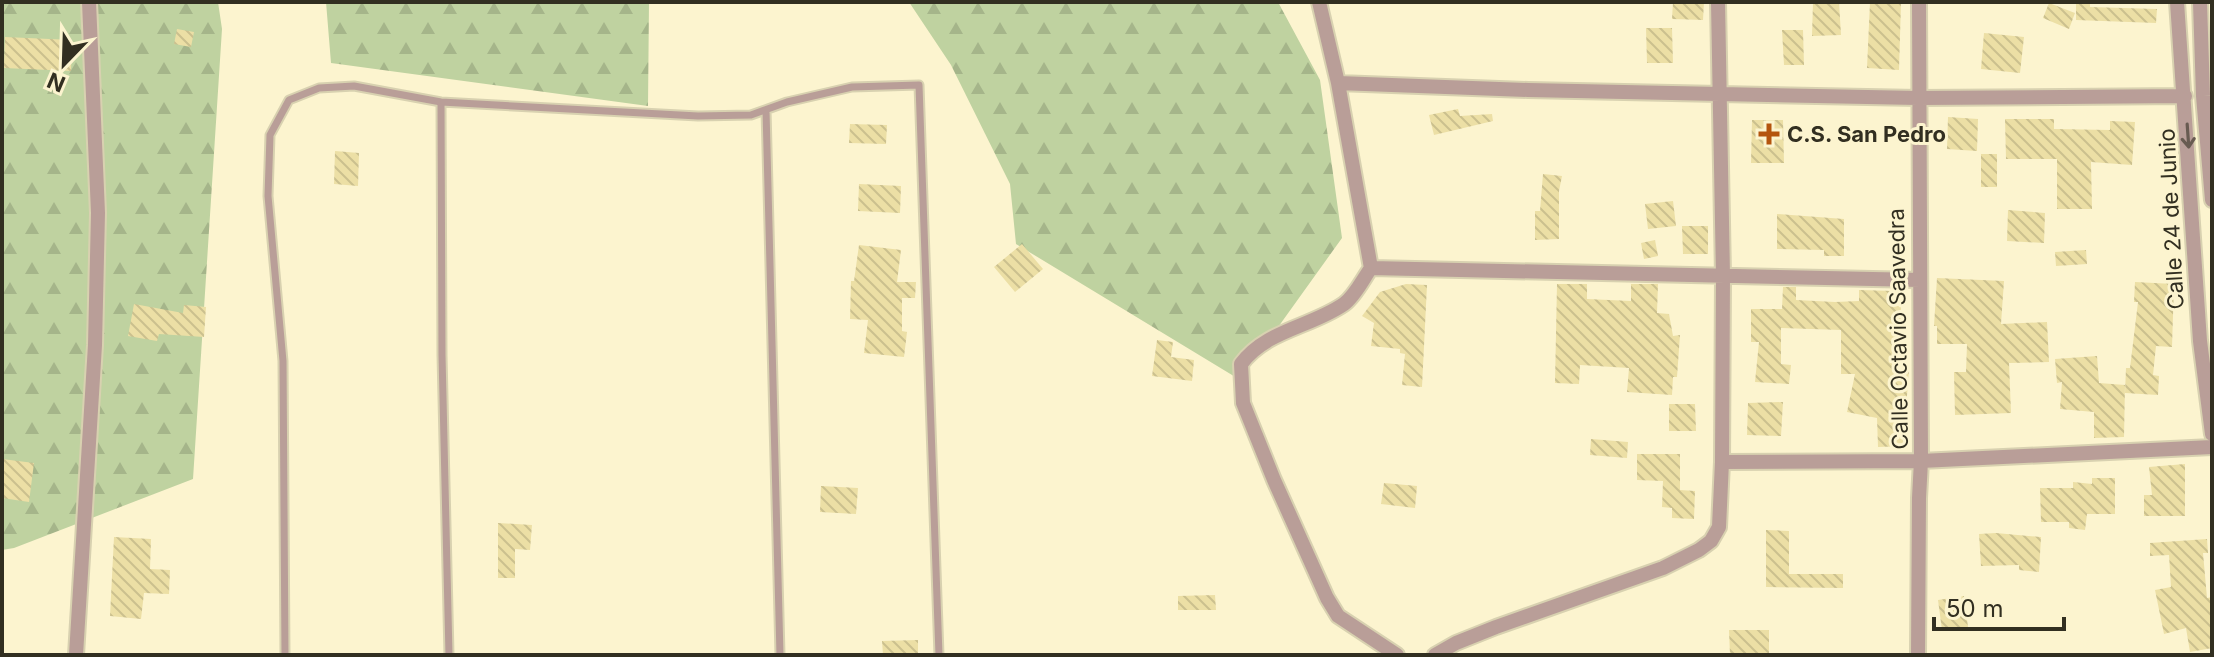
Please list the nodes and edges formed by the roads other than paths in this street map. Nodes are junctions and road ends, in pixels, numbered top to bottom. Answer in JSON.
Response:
{"nodes":[{"id":1,"x":89,"y":2,"type":"edge"},
{"id":2,"x":1319,"y":2,"type":"edge"},
{"id":3,"x":1718,"y":2,"type":"edge"},
{"id":4,"x":1919,"y":2,"type":"edge"},
{"id":5,"x":2177,"y":2,"type":"edge"},
{"id":6,"x":2200,"y":2,"type":"edge"},
{"id":7,"x":1338,"y":83,"type":"junction"},
{"id":8,"x":1719,"y":92,"type":"junction"},
{"id":9,"x":2185,"y":96,"type":"junction"},
{"id":10,"x":1918,"y":98,"type":"junction"},
{"id":11,"x":441,"y":102,"type":"junction"},
{"id":12,"x":766,"y":110,"type":"junction"},
{"id":13,"x":2212,"y":200,"type":"edge"},
{"id":14,"x":1371,"y":268,"type":"junction"},
{"id":15,"x":1723,"y":276,"type":"junction"},
{"id":16,"x":1920,"y":280,"type":"junction"},
{"id":17,"x":2212,"y":434,"type":"edge"},
{"id":18,"x":2212,"y":447,"type":"edge"},
{"id":19,"x":1921,"y":461,"type":"junction"},
{"id":20,"x":1722,"y":462,"type":"junction"},
{"id":21,"x":76,"y":655,"type":"edge"},
{"id":22,"x":285,"y":655,"type":"edge"},
{"id":23,"x":449,"y":655,"type":"edge"},
{"id":24,"x":780,"y":655,"type":"edge"},
{"id":25,"x":939,"y":655,"type":"edge"},
{"id":26,"x":1397,"y":655,"type":"edge"},
{"id":27,"x":1435,"y":655,"type":"edge"},
{"id":28,"x":1918,"y":655,"type":"edge"}],
"edges":[{"from":1,"to":21,"type":"street"},
{"from":2,"to":7,"type":"street"},
{"from":3,"to":8,"type":"street"},
{"from":4,"to":10,"type":"street","name":"Calle Octavio Saavedra"},
{"from":5,"to":9,"type":"street","name":"Calle 24 de Junio"},
{"from":6,"to":13,"type":"street","name":"Calle 24 de Junio"},
{"from":7,"to":8,"type":"street"},
{"from":7,"to":14,"type":"street"},
{"from":8,"to":10,"type":"street"},
{"from":8,"to":15,"type":"street"},
{"from":9,"to":10,"type":"street"},
{"from":9,"to":17,"type":"street","name":"Calle 24 de Junio","one_way":true},
{"from":10,"to":16,"type":"street","name":"Calle Octavio Saavedra"},
{"from":11,"to":12,"type":"lane"},
{"from":11,"to":22,"type":"lane"},
{"from":11,"to":23,"type":"lane"},
{"from":12,"to":24,"type":"lane"},
{"from":12,"to":25,"type":"lane"},
{"from":14,"to":15,"type":"street"},
{"from":14,"to":26,"type":"street"},
{"from":15,"to":16,"type":"street"},
{"from":15,"to":20,"type":"street"},
{"from":16,"to":19,"type":"street","name":"Calle Octavio Saavedra"},
{"from":18,"to":19,"type":"street"},
{"from":19,"to":20,"type":"street"},
{"from":19,"to":28,"type":"street","name":"Calle Octavio Saavedra"},
{"from":20,"to":27,"type":"street"}]}
